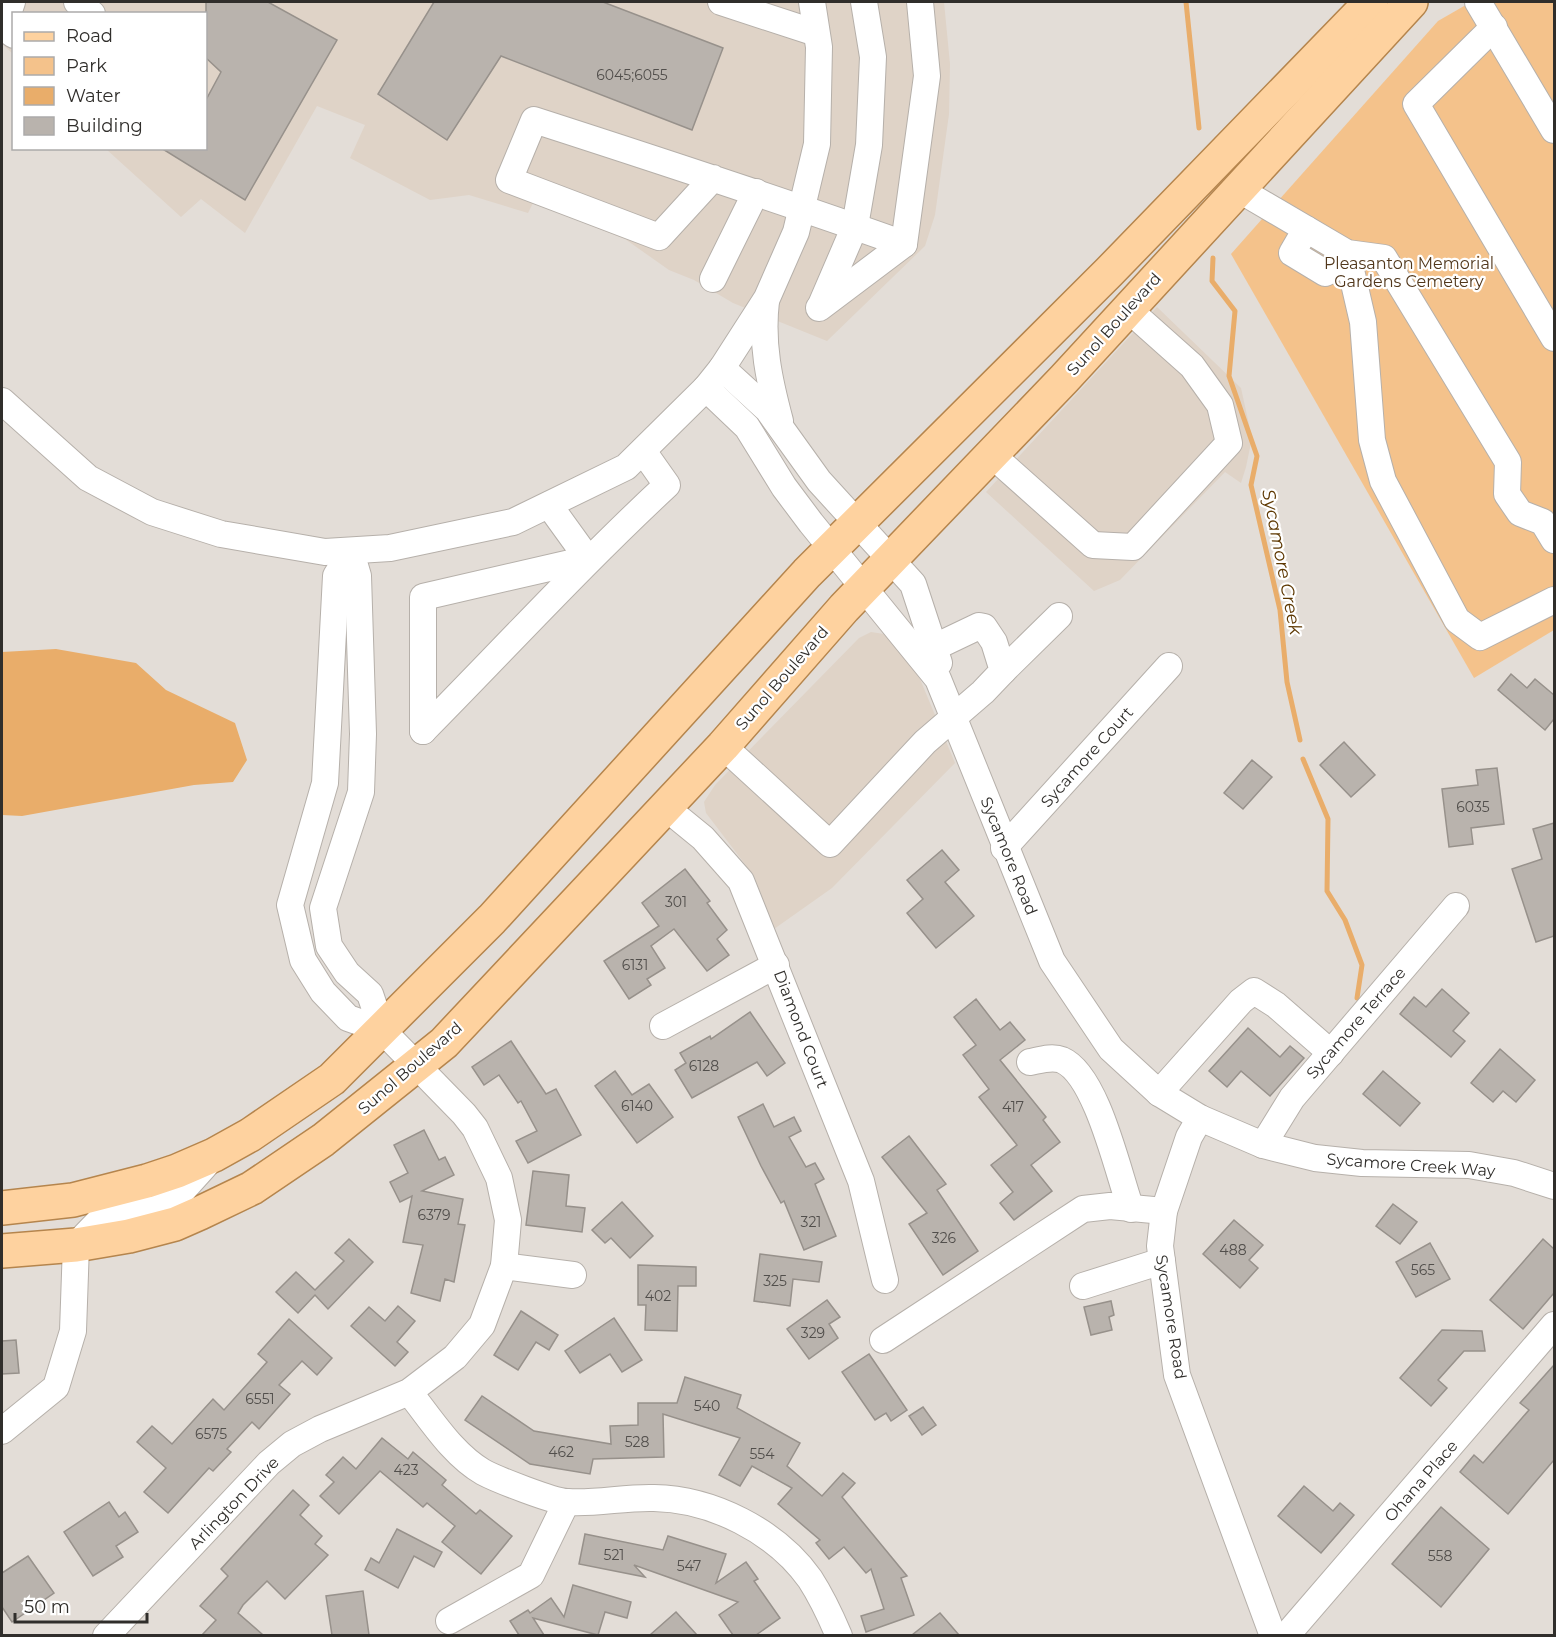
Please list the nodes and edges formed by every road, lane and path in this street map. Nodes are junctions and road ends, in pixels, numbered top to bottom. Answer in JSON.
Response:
{"nodes":[{"id":1,"x":12,"y":2,"type":"edge"},
{"id":2,"x":77,"y":2,"type":"edge"},
{"id":3,"x":721,"y":2,"type":"edge"},
{"id":4,"x":812,"y":2,"type":"edge"},
{"id":5,"x":864,"y":2,"type":"edge"},
{"id":6,"x":920,"y":2,"type":"edge"},
{"id":7,"x":1371,"y":2,"type":"edge"},
{"id":8,"x":1412,"y":2,"type":"edge"},
{"id":9,"x":1478,"y":2,"type":"edge"},
{"id":10,"x":90,"y":12,"type":"edge"},
{"id":11,"x":1494,"y":27,"type":"junction"},
{"id":12,"x":816,"y":33,"type":"junction"},
{"id":13,"x":12,"y":34,"type":"edge"},
{"id":14,"x":1323,"y":52,"type":"junction"},
{"id":15,"x":1554,"y":130,"type":"edge"},
{"id":16,"x":713,"y":178,"type":"junction"},
{"id":17,"x":1241,"y":186,"type":"junction"},
{"id":18,"x":756,"y":192,"type":"junction"},
{"id":19,"x":802,"y":207,"type":"junction"},
{"id":20,"x":855,"y":226,"type":"junction"},
{"id":21,"x":904,"y":244,"type":"junction"},
{"id":22,"x":1347,"y":253,"type":"junction"},
{"id":23,"x":713,"y":279,"type":"dead end"},
{"id":24,"x":767,"y":298,"type":"junction"},
{"id":25,"x":1128,"y":309,"type":"junction"},
{"id":26,"x":1554,"y":338,"type":"edge"},
{"id":27,"x":714,"y":378,"type":"junction"},
{"id":28,"x":2,"y":401,"type":"edge"},
{"id":29,"x":788,"y":439,"type":"junction"},
{"id":30,"x":643,"y":451,"type":"junction"},
{"id":31,"x":992,"y":455,"type":"junction"},
{"id":32,"x":769,"y":464,"type":"junction"},
{"id":33,"x":549,"y":505,"type":"junction"},
{"id":34,"x":857,"y":522,"type":"junction"},
{"id":35,"x":1554,"y":540,"type":"edge"},
{"id":36,"x":831,"y":548,"type":"junction"},
{"id":37,"x":351,"y":552,"type":"junction"},
{"id":38,"x":588,"y":559,"type":"junction"},
{"id":39,"x":891,"y":560,"type":"junction"},
{"id":40,"x":862,"y":589,"type":"junction"},
{"id":41,"x":1554,"y":600,"type":"edge"},
{"id":42,"x":1059,"y":616,"type":"dead end"},
{"id":43,"x":935,"y":647,"type":"junction"},
{"id":44,"x":1169,"y":666,"type":"dead end"},
{"id":45,"x":1003,"y":671,"type":"junction"},
{"id":46,"x":938,"y":679,"type":"junction"},
{"id":47,"x":954,"y":716,"type":"junction"},
{"id":48,"x":723,"y":746,"type":"junction"},
{"id":49,"x":328,"y":747,"type":"junction"},
{"id":50,"x":362,"y":749,"type":"junction"},
{"id":51,"x":665,"y":807,"type":"junction"},
{"id":52,"x":1004,"y":848,"type":"junction"},
{"id":53,"x":1456,"y":906,"type":"dead end"},
{"id":54,"x":776,"y":965,"type":"junction"},
{"id":55,"x":663,"y":1026,"type":"dead end"},
{"id":56,"x":382,"y":1030,"type":"junction"},
{"id":57,"x":1331,"y":1053,"type":"junction"},
{"id":58,"x":1030,"y":1062,"type":"dead end"},
{"id":59,"x":417,"y":1065,"type":"junction"},
{"id":60,"x":1159,"y":1094,"type":"junction"},
{"id":61,"x":1200,"y":1118,"type":"junction"},
{"id":62,"x":1263,"y":1146,"type":"junction"},
{"id":63,"x":214,"y":1155,"type":"junction"},
{"id":64,"x":1554,"y":1186,"type":"edge"},
{"id":65,"x":2,"y":1208,"type":"edge"},
{"id":66,"x":1131,"y":1209,"type":"junction"},
{"id":67,"x":1164,"y":1211,"type":"junction"},
{"id":68,"x":76,"y":1245,"type":"junction"},
{"id":69,"x":2,"y":1251,"type":"edge"},
{"id":70,"x":1162,"y":1262,"type":"junction"},
{"id":71,"x":504,"y":1266,"type":"junction"},
{"id":72,"x":573,"y":1275,"type":"dead end"},
{"id":73,"x":885,"y":1280,"type":"dead end"},
{"id":74,"x":1083,"y":1286,"type":"dead end"},
{"id":75,"x":1554,"y":1325,"type":"edge"},
{"id":76,"x":883,"y":1340,"type":"dead end"},
{"id":77,"x":409,"y":1392,"type":"junction"},
{"id":78,"x":2,"y":1431,"type":"edge"},
{"id":79,"x":566,"y":1503,"type":"junction"},
{"id":80,"x":449,"y":1622,"type":"dead end"},
{"id":81,"x":106,"y":1635,"type":"edge"},
{"id":82,"x":838,"y":1635,"type":"edge"},
{"id":83,"x":1273,"y":1635,"type":"edge"},
{"id":84,"x":1286,"y":1635,"type":"edge"}],
"edges":[{"from":1,"to":13,"type":"street"},
{"from":2,"to":10,"type":"street"},
{"from":3,"to":12,"type":"street"},
{"from":4,"to":12,"type":"street"},
{"from":5,"to":20,"type":"street"},
{"from":6,"to":21,"type":"street"},
{"from":7,"to":14,"type":"main road"},
{"from":8,"to":17,"type":"main road","name":"Sunol Boulevard"},
{"from":9,"to":11,"type":"street"},
{"from":11,"to":15,"type":"street"},
{"from":11,"to":26,"type":"street"},
{"from":12,"to":19,"type":"street"},
{"from":14,"to":17,"type":"main road"},
{"from":14,"to":34,"type":"main road"},
{"from":16,"to":16,"type":"street"},
{"from":16,"to":18,"type":"street"},
{"from":17,"to":22,"type":"street"},
{"from":17,"to":25,"type":"main road","name":"Sunol Boulevard"},
{"from":18,"to":19,"type":"street"},
{"from":18,"to":23,"type":"street"},
{"from":19,"to":20,"type":"street"},
{"from":19,"to":24,"type":"street"},
{"from":20,"to":21,"type":"street"},
{"from":20,"to":21,"type":"street"},
{"from":22,"to":35,"type":"street"},
{"from":22,"to":41,"type":"street"},
{"from":24,"to":27,"type":"street"},
{"from":24,"to":29,"type":"street"},
{"from":25,"to":31,"type":"main road","name":"Sunol Boulevard"},
{"from":25,"to":31,"type":"street"},
{"from":27,"to":29,"type":"street","name":"Sycamore Road"},
{"from":27,"to":30,"type":"street"},
{"from":27,"to":32,"type":"street","name":"Sycamore Road"},
{"from":28,"to":37,"type":"street"},
{"from":29,"to":32,"type":"street"},
{"from":29,"to":34,"type":"street","name":"Sycamore Road"},
{"from":30,"to":33,"type":"street"},
{"from":30,"to":38,"type":"street"},
{"from":31,"to":39,"type":"main road","name":"Sunol Boulevard"},
{"from":32,"to":36,"type":"street","name":"Sycamore Road"},
{"from":33,"to":37,"type":"street"},
{"from":33,"to":38,"type":"street"},
{"from":34,"to":36,"type":"main road"},
{"from":34,"to":39,"type":"street","name":"Sycamore Road"},
{"from":36,"to":40,"type":"street","name":"Sycamore Road"},
{"from":36,"to":56,"type":"main road"},
{"from":37,"to":49,"type":"street"},
{"from":37,"to":50,"type":"street"},
{"from":38,"to":38,"type":"street"},
{"from":39,"to":40,"type":"main road","name":"Sunol Boulevard"},
{"from":39,"to":43,"type":"street","name":"Sycamore Road"},
{"from":40,"to":46,"type":"street","name":"Sycamore Road"},
{"from":40,"to":48,"type":"main road","name":"Sunol Boulevard"},
{"from":42,"to":45,"type":"street"},
{"from":43,"to":45,"type":"street"},
{"from":43,"to":46,"type":"street","name":"Sycamore Road"},
{"from":44,"to":52,"type":"street","name":"Sycamore Court"},
{"from":45,"to":47,"type":"street"},
{"from":46,"to":47,"type":"street","name":"Sycamore Road"},
{"from":47,"to":48,"type":"street"},
{"from":47,"to":52,"type":"street","name":"Sycamore Road"},
{"from":48,"to":51,"type":"main road","name":"Sunol Boulevard"},
{"from":49,"to":50,"type":"street"},
{"from":49,"to":56,"type":"street"},
{"from":50,"to":56,"type":"street"},
{"from":51,"to":54,"type":"street","name":"Diamond Court"},
{"from":51,"to":59,"type":"main road","name":"Sunol Boulevard"},
{"from":52,"to":60,"type":"street","name":"Sycamore Road"},
{"from":53,"to":57,"type":"street","name":"Sycamore Terrace"},
{"from":54,"to":55,"type":"street"},
{"from":54,"to":73,"type":"street","name":"Diamond Court"},
{"from":56,"to":59,"type":"street","name":"Arlington Drive"},
{"from":56,"to":63,"type":"main road"},
{"from":57,"to":60,"type":"street"},
{"from":57,"to":62,"type":"street","name":"Sycamore Terrace"},
{"from":58,"to":66,"type":"street"},
{"from":59,"to":68,"type":"main road","name":"Sunol Boulevard"},
{"from":59,"to":71,"type":"street","name":"Arlington Drive"},
{"from":60,"to":61,"type":"street","name":"Sycamore Road"},
{"from":61,"to":62,"type":"street","name":"Sycamore Creek Way"},
{"from":61,"to":67,"type":"street","name":"Sycamore Road"},
{"from":62,"to":64,"type":"street","name":"Sycamore Creek Way"},
{"from":63,"to":65,"type":"main road"},
{"from":63,"to":68,"type":"street"},
{"from":66,"to":67,"type":"street"},
{"from":66,"to":76,"type":"street"},
{"from":67,"to":70,"type":"street","name":"Sycamore Road"},
{"from":68,"to":69,"type":"main road","name":"Sunol Boulevard"},
{"from":68,"to":78,"type":"street"},
{"from":70,"to":74,"type":"street"},
{"from":70,"to":83,"type":"street","name":"Sycamore Road"},
{"from":71,"to":72,"type":"street"},
{"from":71,"to":77,"type":"street","name":"Arlington Drive"},
{"from":75,"to":84,"type":"street","name":"Ohana Place"},
{"from":77,"to":79,"type":"street"},
{"from":77,"to":81,"type":"street","name":"Arlington Drive"},
{"from":79,"to":80,"type":"street"},
{"from":79,"to":82,"type":"street"}]}
